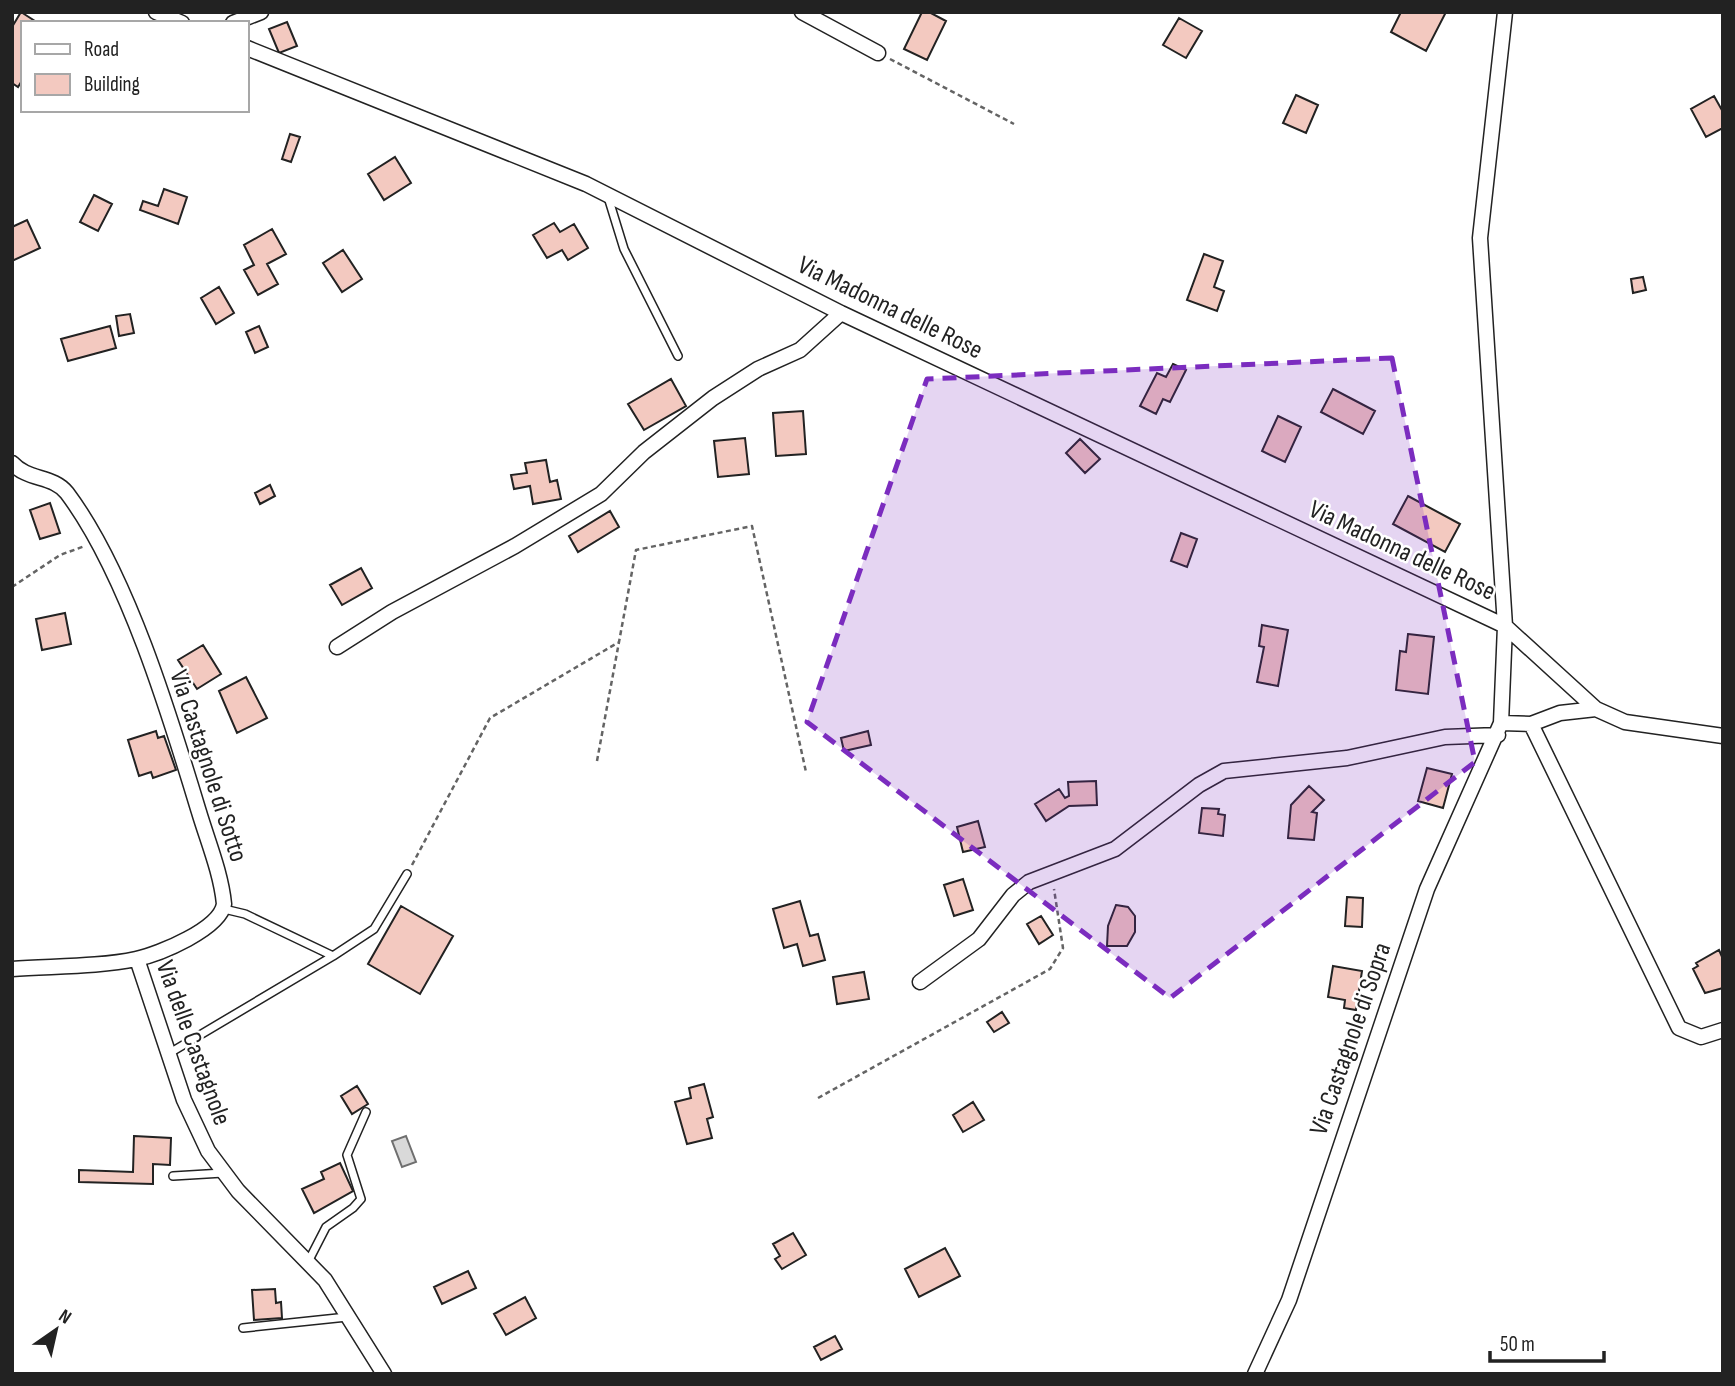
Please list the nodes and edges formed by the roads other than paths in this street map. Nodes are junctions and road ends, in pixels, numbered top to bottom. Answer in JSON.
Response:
{"nodes":[{"id":1,"x":156,"y":12,"type":"edge"},
{"id":2,"x":261,"y":12,"type":"edge"},
{"id":3,"x":802,"y":12,"type":"edge"},
{"id":4,"x":1505,"y":12,"type":"edge"},
{"id":5,"x":177,"y":21,"type":"edge"},
{"id":6,"x":238,"y":21,"type":"edge"},
{"id":7,"x":248,"y":48,"type":"edge"},
{"id":8,"x":878,"y":53,"type":"road end"},
{"id":9,"x":607,"y":194,"type":"junction"},
{"id":10,"x":841,"y":313,"type":"junction"},
{"id":11,"x":678,"y":356,"type":"dead end"},
{"id":12,"x":12,"y":463,"type":"edge"},
{"id":13,"x":1505,"y":626,"type":"junction"},
{"id":14,"x":337,"y":647,"type":"dead end"},
{"id":15,"x":1596,"y":709,"type":"junction"},
{"id":16,"x":1531,"y":724,"type":"junction"},
{"id":17,"x":1500,"y":729,"type":"junction"},
{"id":18,"x":1723,"y":736,"type":"edge"},
{"id":19,"x":407,"y":874,"type":"road end"},
{"id":20,"x":224,"y":909,"type":"junction"},
{"id":21,"x":333,"y":956,"type":"junction"},
{"id":22,"x":137,"y":959,"type":"junction"},
{"id":23,"x":12,"y":969,"type":"edge"},
{"id":24,"x":920,"y":982,"type":"dead end"},
{"id":25,"x":1723,"y":1030,"type":"edge"},
{"id":26,"x":168,"y":1054,"type":"junction"},
{"id":27,"x":366,"y":1112,"type":"dead end"},
{"id":28,"x":223,"y":1173,"type":"junction"},
{"id":29,"x":173,"y":1177,"type":"dead end"},
{"id":30,"x":308,"y":1262,"type":"junction"},
{"id":31,"x":351,"y":1317,"type":"junction"},
{"id":32,"x":243,"y":1328,"type":"dead end"},
{"id":33,"x":384,"y":1374,"type":"edge"},
{"id":34,"x":1255,"y":1374,"type":"edge"}],
"edges":[{"from":1,"to":5,"type":"street"},
{"from":2,"to":6,"type":"street"},
{"from":3,"to":8,"type":"street"},
{"from":4,"to":13,"type":"street"},
{"from":7,"to":9,"type":"street","name":"Via Madonna delle Rose"},
{"from":9,"to":10,"type":"street","name":"Via Madonna delle Rose"},
{"from":9,"to":11,"type":"lane"},
{"from":10,"to":13,"type":"street","name":"Via Madonna delle Rose"},
{"from":10,"to":14,"type":"street"},
{"from":12,"to":20,"type":"street","name":"Via Castagnole di Sotto"},
{"from":13,"to":15,"type":"street","name":"Via Madonna delle Rose"},
{"from":13,"to":17,"type":"street"},
{"from":15,"to":16,"type":"street"},
{"from":15,"to":18,"type":"street"},
{"from":16,"to":17,"type":"street"},
{"from":16,"to":25,"type":"street"},
{"from":17,"to":24,"type":"street"},
{"from":17,"to":34,"type":"street","name":"Via Castagnole di Sopra"},
{"from":19,"to":21,"type":"lane"},
{"from":20,"to":21,"type":"lane"},
{"from":20,"to":22,"type":"street"},
{"from":21,"to":26,"type":"lane"},
{"from":22,"to":23,"type":"street","name":"Via delle Castagnole"},
{"from":22,"to":26,"type":"street","name":"Via delle Castagnole"},
{"from":26,"to":28,"type":"street","name":"Via delle Castagnole"},
{"from":27,"to":30,"type":"lane"},
{"from":28,"to":29,"type":"lane"},
{"from":28,"to":30,"type":"street","name":"Via delle Castagnole"},
{"from":30,"to":31,"type":"street","name":"Via delle Castagnole"},
{"from":31,"to":32,"type":"lane"},
{"from":31,"to":33,"type":"street","name":"Via delle Castagnole"}]}
